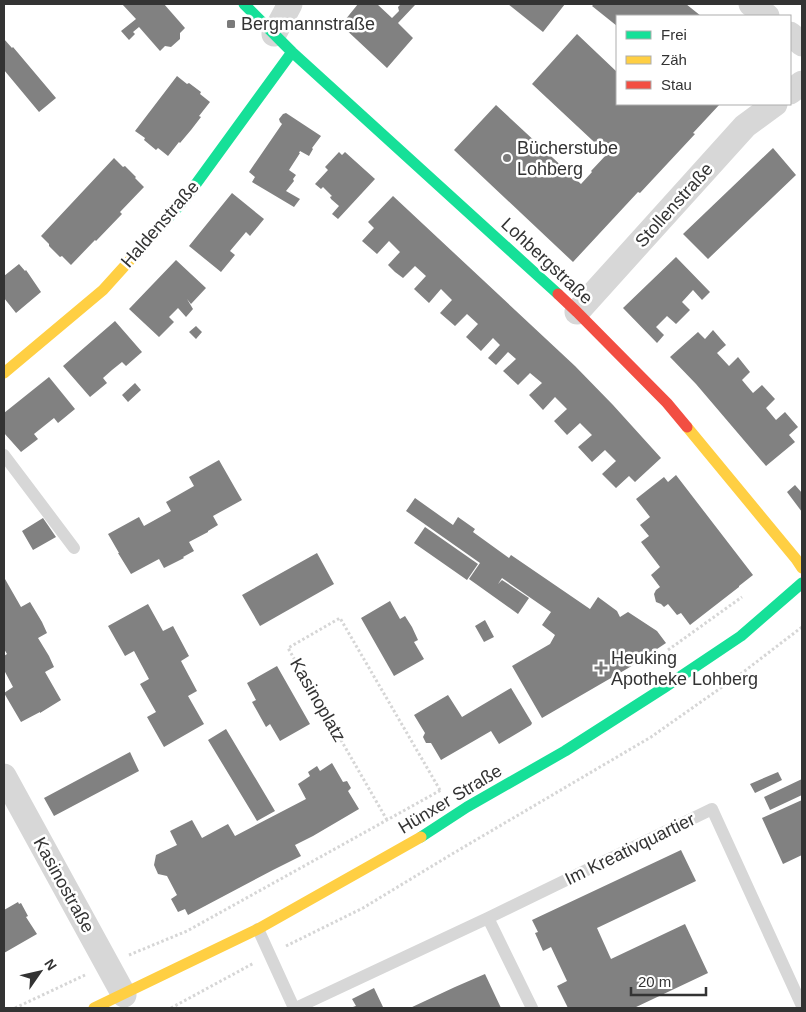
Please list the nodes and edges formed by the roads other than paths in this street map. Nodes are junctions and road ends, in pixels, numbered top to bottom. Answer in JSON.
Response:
{"nodes":[{"id":1,"x":244,"y":4,"type":"edge"},
{"id":2,"x":290,"y":4,"type":"edge"},
{"id":3,"x":751,"y":4,"type":"edge"},
{"id":4,"x":766,"y":15,"type":"edge"},
{"id":5,"x":274,"y":34,"type":"junction"},
{"id":6,"x":791,"y":35,"type":"edge"},
{"id":7,"x":802,"y":44,"type":"edge"},
{"id":8,"x":292,"y":52,"type":"junction"},
{"id":9,"x":802,"y":83,"type":"edge"},
{"id":10,"x":791,"y":91,"type":"edge"},
{"id":11,"x":774,"y":105,"type":"edge"},
{"id":12,"x":577,"y":312,"type":"junction"},
{"id":13,"x":6,"y":367,"type":"edge"},
{"id":14,"x":4,"y":456,"type":"edge"},
{"id":15,"x":74,"y":548,"type":"dead end"},
{"id":16,"x":802,"y":568,"type":"edge"},
{"id":17,"x":802,"y":584,"type":"edge"},
{"id":18,"x":4,"y":776,"type":"edge"},
{"id":19,"x":488,"y":918,"type":"junction"},
{"id":20,"x":258,"y":929,"type":"junction"},
{"id":21,"x":124,"y":995,"type":"junction"},
{"id":22,"x":802,"y":1006,"type":"edge"},
{"id":23,"x":94,"y":1008,"type":"edge"},
{"id":24,"x":295,"y":1008,"type":"edge"},
{"id":25,"x":532,"y":1008,"type":"edge"}],
"edges":[{"from":1,"to":5,"type":"street","name":"Lohbergstraße"},
{"from":2,"to":5,"type":"street"},
{"from":3,"to":4,"type":"street"},
{"from":5,"to":8,"type":"street","name":"Lohbergstraße"},
{"from":6,"to":7,"type":"street"},
{"from":8,"to":12,"type":"street","name":"Lohbergstraße"},
{"from":8,"to":13,"type":"street","name":"Haldenstraße"},
{"from":9,"to":10,"type":"street"},
{"from":11,"to":12,"type":"street","name":"Stollenstraße"},
{"from":12,"to":16,"type":"street","name":"Lohbergstraße"},
{"from":14,"to":15,"type":"lane"},
{"from":17,"to":20,"type":"street","name":"Hünxer Straße"},
{"from":18,"to":21,"type":"street","name":"Kasinostraße"},
{"from":19,"to":22,"type":"lane","name":"Im Kreativquartier"},
{"from":19,"to":24,"type":"lane","name":"Im Kreativquartier"},
{"from":19,"to":25,"type":"lane"},
{"from":20,"to":21,"type":"street","name":"Hünxer Straße"},
{"from":20,"to":24,"type":"lane"},
{"from":21,"to":23,"type":"street","name":"Hünxer Straße"}]}
